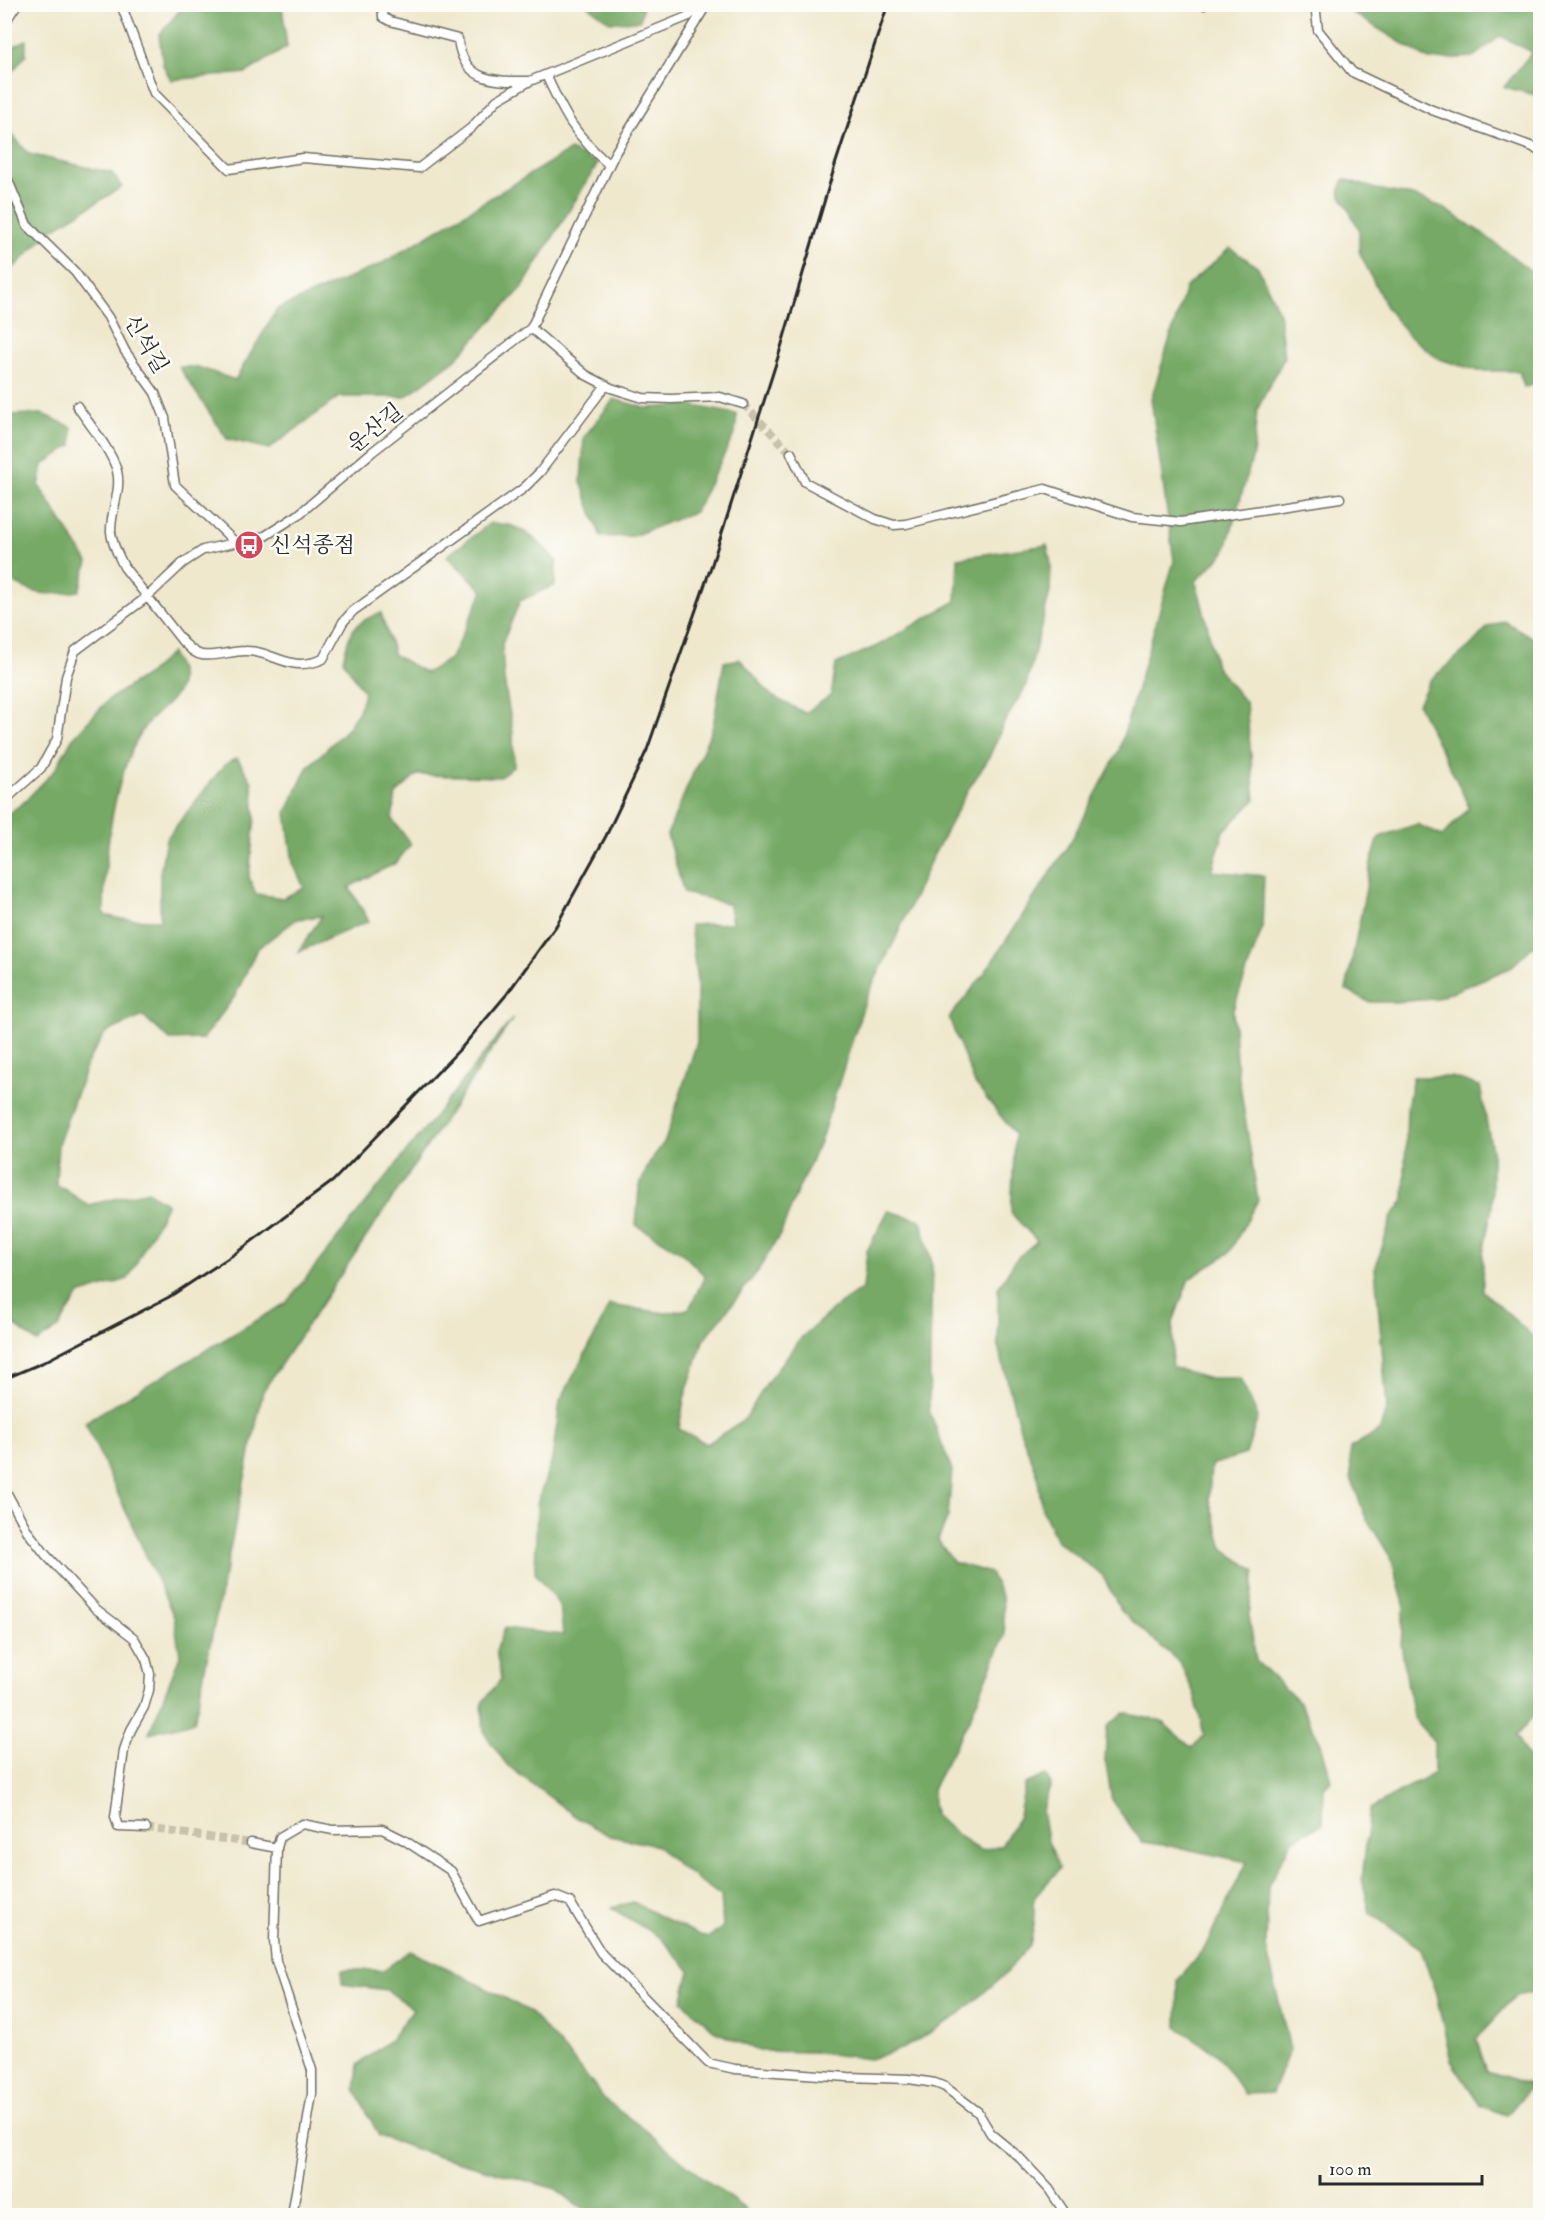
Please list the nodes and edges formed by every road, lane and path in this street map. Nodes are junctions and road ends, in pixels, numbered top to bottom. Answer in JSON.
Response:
{"nodes":[{"id":1,"x":17,"y":4,"type":"edge"},
{"id":2,"x":121,"y":4,"type":"edge"},
{"id":3,"x":382,"y":4,"type":"edge"},
{"id":4,"x":705,"y":4,"type":"edge"},
{"id":5,"x":1315,"y":4,"type":"edge"},
{"id":6,"x":4,"y":24,"type":"edge"},
{"id":7,"x":546,"y":75,"type":"junction"},
{"id":8,"x":530,"y":81,"type":"junction"},
{"id":9,"x":1540,"y":152,"type":"edge"},
{"id":10,"x":609,"y":165,"type":"junction"},
{"id":11,"x":4,"y":171,"type":"edge"},
{"id":12,"x":531,"y":328,"type":"junction"},
{"id":13,"x":606,"y":385,"type":"junction"},
{"id":14,"x":742,"y":404,"type":"tunnel mouth"},
{"id":15,"x":77,"y":406,"type":"dead end"},
{"id":16,"x":791,"y":453,"type":"tunnel mouth"},
{"id":17,"x":1340,"y":498,"type":"dead end"},
{"id":18,"x":235,"y":542,"type":"junction"},
{"id":19,"x":147,"y":597,"type":"junction"},
{"id":20,"x":4,"y":801,"type":"edge"},
{"id":21,"x":4,"y":1488,"type":"edge"},
{"id":22,"x":146,"y":1828,"type":"tunnel mouth"},
{"id":23,"x":251,"y":1843,"type":"tunnel mouth"},
{"id":24,"x":277,"y":1848,"type":"junction"},
{"id":25,"x":292,"y":2216,"type":"edge"},
{"id":26,"x":1067,"y":2216,"type":"edge"}],
"edges":[{"from":1,"to":6,"type":"street"},
{"from":2,"to":8,"type":"street"},
{"from":3,"to":8,"type":"street"},
{"from":4,"to":7,"type":"street"},
{"from":4,"to":10,"type":"street","name":"운산길"},
{"from":5,"to":9,"type":"street"},
{"from":7,"to":8,"type":"street"},
{"from":7,"to":10,"type":"street"},
{"from":10,"to":12,"type":"street","name":"운산길"},
{"from":11,"to":18,"type":"street","name":"신석길"},
{"from":12,"to":13,"type":"street"},
{"from":12,"to":18,"type":"street","name":"운산길"},
{"from":13,"to":14,"type":"street"},
{"from":13,"to":19,"type":"street"},
{"from":15,"to":19,"type":"street"},
{"from":16,"to":17,"type":"street"},
{"from":18,"to":19,"type":"street","name":"운산길"},
{"from":19,"to":20,"type":"street","name":"운산길"},
{"from":21,"to":22,"type":"street"},
{"from":23,"to":24,"type":"street"},
{"from":24,"to":25,"type":"street"},
{"from":24,"to":26,"type":"street"}]}
